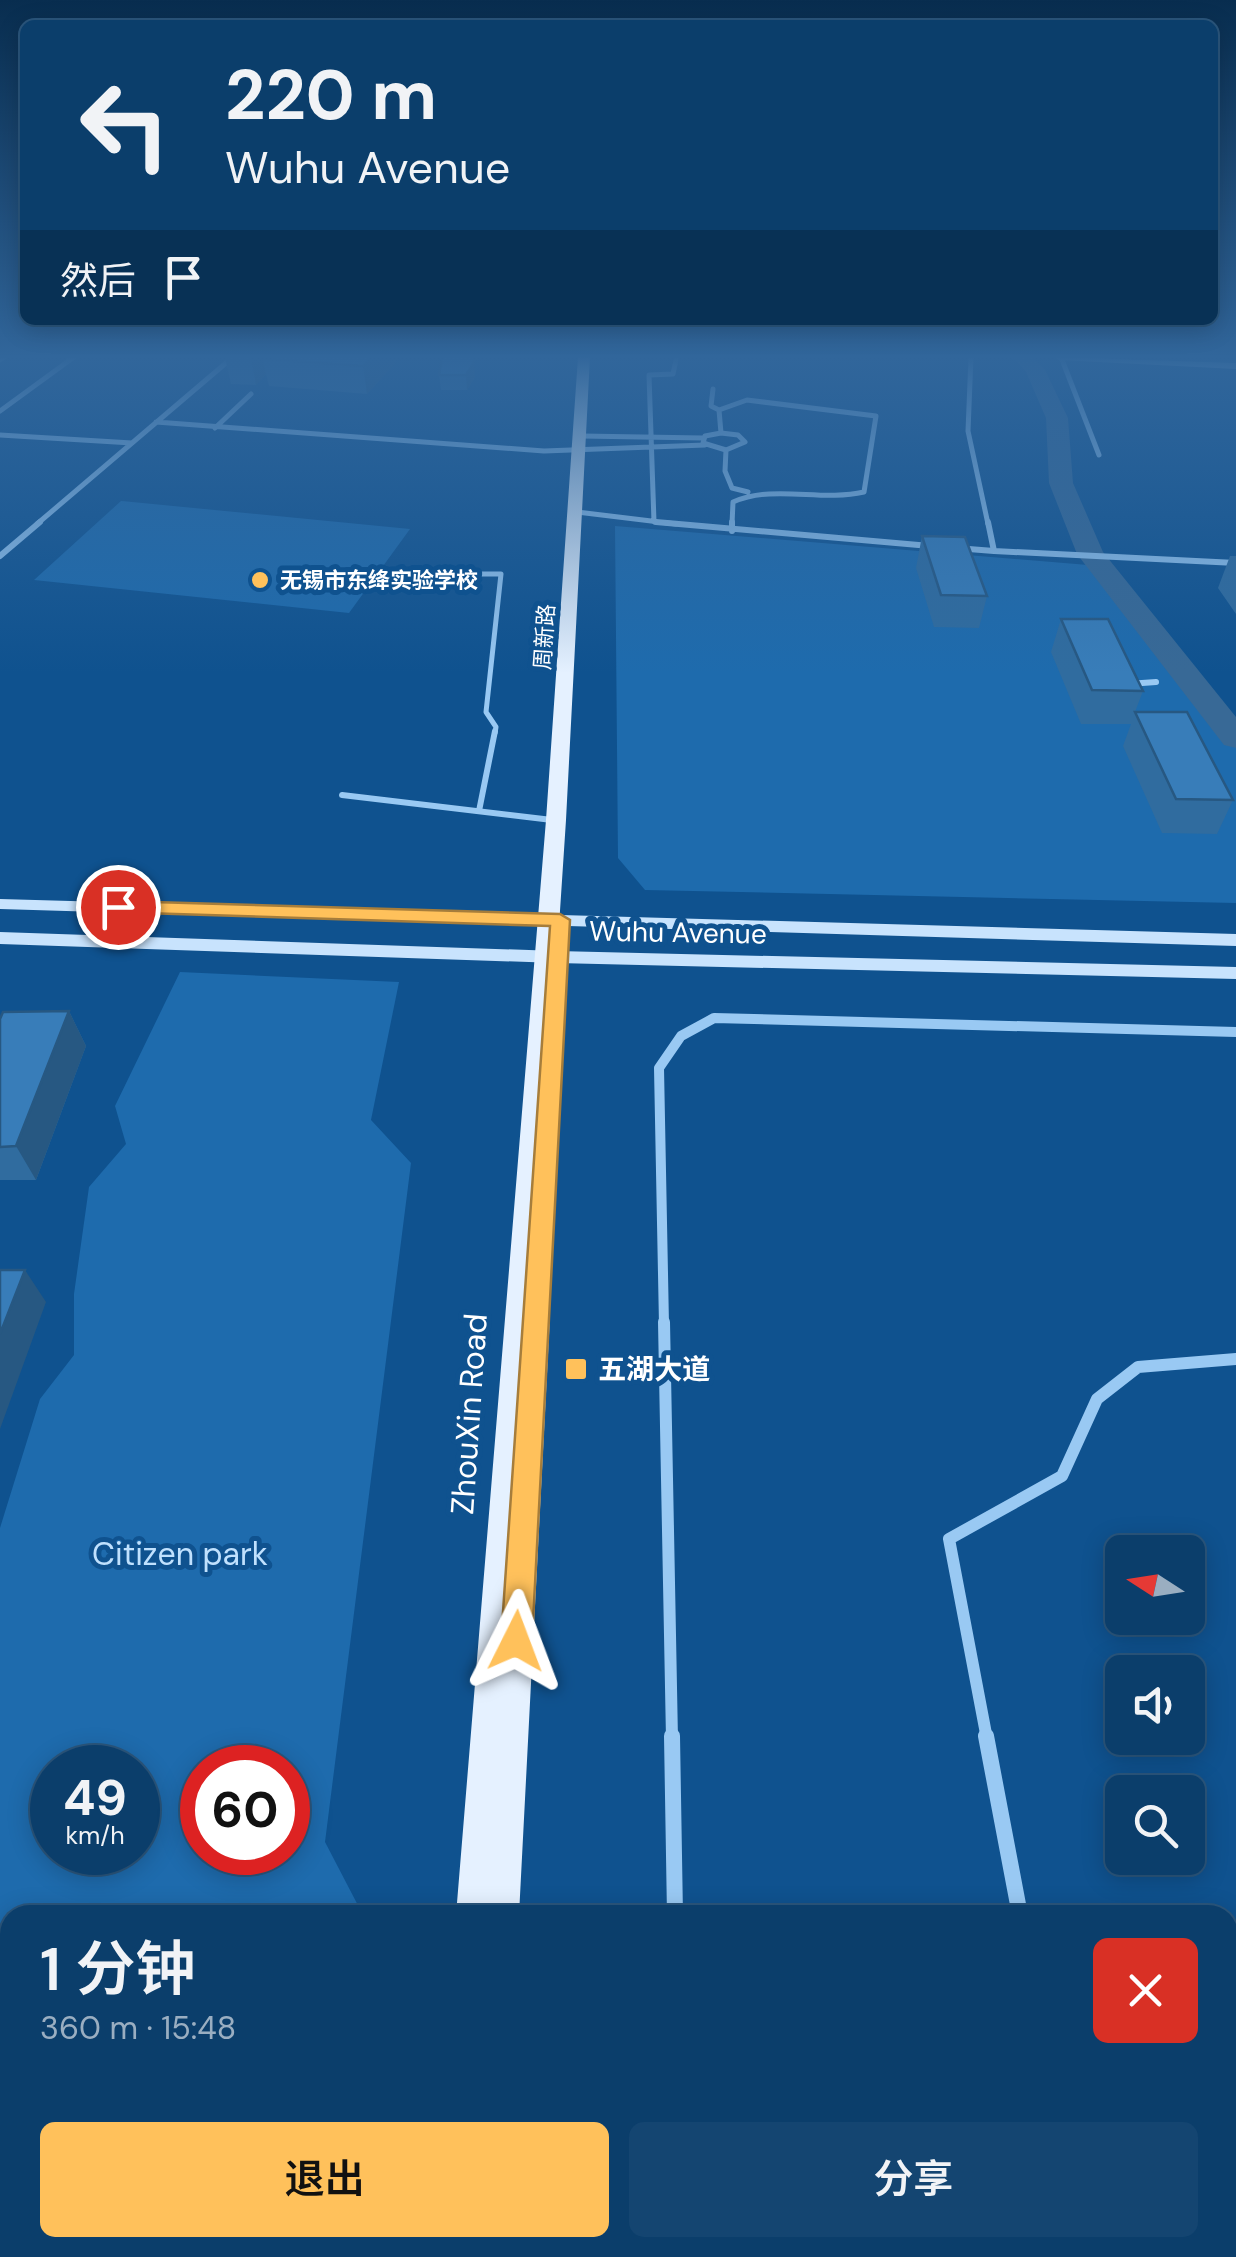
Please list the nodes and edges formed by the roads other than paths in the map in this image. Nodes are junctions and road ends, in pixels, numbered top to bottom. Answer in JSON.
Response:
{"nodes":[{"id":1,"x":109,"y":462,"type":"edge"},
{"id":2,"x":584,"y":462,"type":"edge"},
{"id":3,"x":652,"y":462,"type":"edge"},
{"id":4,"x":725,"y":462,"type":"edge"},
{"id":5,"x":869,"y":462,"type":"edge"},
{"id":6,"x":975,"y":462,"type":"edge"},
{"id":7,"x":748,"y":492,"type":"junction"},
{"id":8,"x":581,"y":512,"type":"junction"},
{"id":9,"x":654,"y":522,"type":"junction"},
{"id":10,"x":732,"y":530,"type":"junction"},
{"id":11,"x":994,"y":550,"type":"junction"},
{"id":12,"x":0,"y":556,"type":"edge"},
{"id":13,"x":1236,"y":563,"type":"edge"},
{"id":14,"x":442,"y":574,"type":"dead end"},
{"id":15,"x":1156,"y":682,"type":"dead end"},
{"id":16,"x":1128,"y":684,"type":"edge"},
{"id":17,"x":342,"y":795,"type":"dead end"},
{"id":18,"x":479,"y":811,"type":"junction"},
{"id":19,"x":556,"y":820,"type":"junction"},
{"id":20,"x":0,"y":904,"type":"edge"},
{"id":21,"x":554,"y":920,"type":"junction"},
{"id":22,"x":0,"y":938,"type":"edge"},
{"id":23,"x":1236,"y":940,"type":"edge"},
{"id":24,"x":551,"y":957,"type":"junction"},
{"id":25,"x":1236,"y":973,"type":"edge"},
{"id":26,"x":1236,"y":1032,"type":"edge"},
{"id":27,"x":1236,"y":1359,"type":"edge"},
{"id":28,"x":476,"y":1905,"type":"edge"},
{"id":29,"x":501,"y":1905,"type":"edge"},
{"id":30,"x":675,"y":1905,"type":"edge"},
{"id":31,"x":1018,"y":1905,"type":"edge"}],
"edges":[{"from":1,"to":12,"type":"street"},
{"from":2,"to":8,"type":"main road","name":"周新路"},
{"from":3,"to":9,"type":"street"},
{"from":4,"to":7,"type":"street"},
{"from":5,"to":7,"type":"street"},
{"from":6,"to":11,"type":"street"},
{"from":7,"to":10,"type":"street"},
{"from":8,"to":9,"type":"street"},
{"from":8,"to":19,"type":"main road","name":"周新路"},
{"from":8,"to":21,"type":"main road","name":"周新路"},
{"from":9,"to":10,"type":"street"},
{"from":10,"to":11,"type":"street"},
{"from":11,"to":13,"type":"street"},
{"from":14,"to":18,"type":"lane"},
{"from":15,"to":16,"type":"street"},
{"from":17,"to":18,"type":"lane"},
{"from":18,"to":19,"type":"lane"},
{"from":19,"to":21,"type":"main road","name":"周新路"},
{"from":20,"to":21,"type":"main road","name":"Wuhu Avenue"},
{"from":21,"to":23,"type":"main road","name":"Wuhu Avenue"},
{"from":21,"to":24,"type":"main road","name":"ZhouXin Road"},
{"from":22,"to":24,"type":"main road","name":"Wuhu Avenue"},
{"from":24,"to":25,"type":"main road","name":"Wuhu Avenue"},
{"from":24,"to":28,"type":"main road","name":"ZhouXin Road"},
{"from":24,"to":29,"type":"main road","name":"ZhouXin Road"},
{"from":26,"to":30,"type":"street"},
{"from":27,"to":31,"type":"street"}]}
